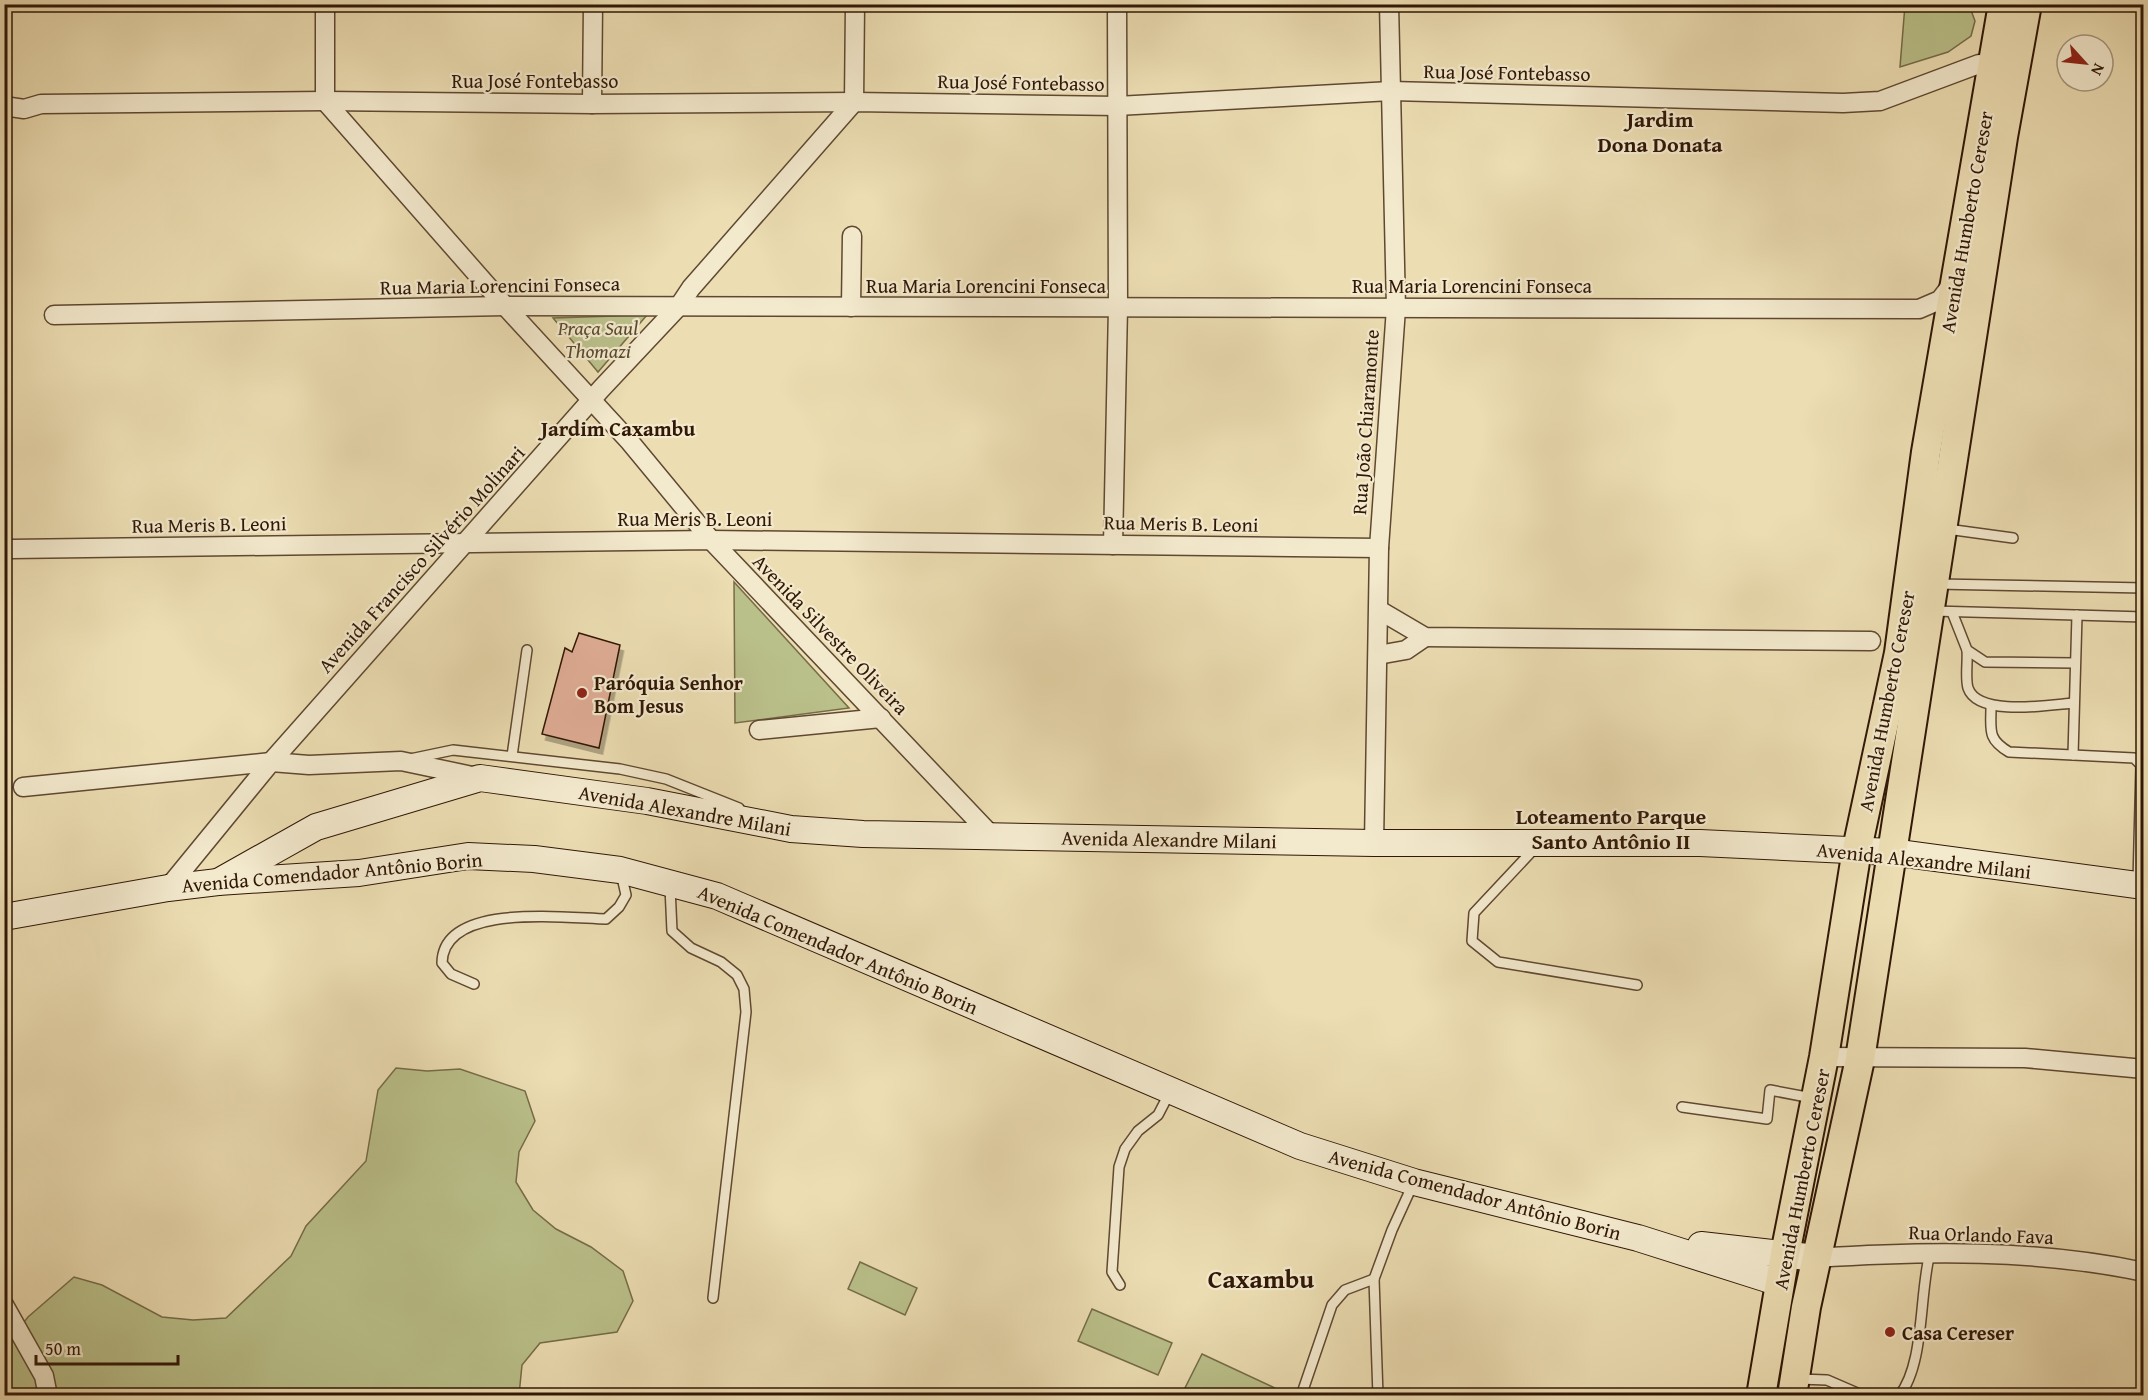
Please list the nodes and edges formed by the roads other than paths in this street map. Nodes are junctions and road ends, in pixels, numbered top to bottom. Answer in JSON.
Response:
{"nodes":[{"id":1,"x":325,"y":4,"type":"edge"},
{"id":2,"x":592,"y":4,"type":"edge"},
{"id":3,"x":855,"y":4,"type":"edge"},
{"id":4,"x":1117,"y":4,"type":"edge"},
{"id":5,"x":1389,"y":4,"type":"edge"},
{"id":6,"x":2003,"y":4,"type":"edge"},
{"id":7,"x":2027,"y":4,"type":"edge"},
{"id":8,"x":1993,"y":69,"type":"junction"},
{"id":9,"x":1391,"y":91,"type":"junction"},
{"id":10,"x":2010,"y":99,"type":"junction"},
{"id":11,"x":325,"y":101,"type":"junction"},
{"id":12,"x":854,"y":102,"type":"junction"},
{"id":13,"x":4,"y":104,"type":"edge"},
{"id":14,"x":592,"y":104,"type":"junction"},
{"id":15,"x":1117,"y":106,"type":"junction"},
{"id":16,"x":852,"y":236,"type":"dead end"},
{"id":17,"x":1956,"y":279,"type":"junction"},
{"id":18,"x":505,"y":306,"type":"junction"},
{"id":19,"x":678,"y":306,"type":"junction"},
{"id":20,"x":851,"y":307,"type":"junction"},
{"id":21,"x":1118,"y":307,"type":"junction"},
{"id":22,"x":1396,"y":308,"type":"junction"},
{"id":23,"x":1919,"y":309,"type":"junction"},
{"id":24,"x":54,"y":315,"type":"dead end"},
{"id":25,"x":1946,"y":334,"type":"junction"},
{"id":26,"x":592,"y":400,"type":"junction"},
{"id":27,"x":1943,"y":529,"type":"junction"},
{"id":28,"x":2013,"y":538,"type":"dead end"},
{"id":29,"x":711,"y":540,"type":"junction"},
{"id":30,"x":466,"y":543,"type":"junction"},
{"id":31,"x":1113,"y":545,"type":"junction"},
{"id":32,"x":1379,"y":548,"type":"junction"},
{"id":33,"x":11,"y":549,"type":"dead end"},
{"id":34,"x":2144,"y":588,"type":"edge"},
{"id":35,"x":1939,"y":602,"type":"junction"},
{"id":36,"x":1379,"y":610,"type":"junction"},
{"id":37,"x":2077,"y":615,"type":"junction"},
{"id":38,"x":2144,"y":617,"type":"edge"},
{"id":39,"x":1425,"y":637,"type":"junction"},
{"id":40,"x":1871,"y":641,"type":"dead end"},
{"id":41,"x":527,"y":650,"type":"dead end"},
{"id":42,"x":1968,"y":650,"type":"junction"},
{"id":43,"x":1378,"y":656,"type":"junction"},
{"id":44,"x":2074,"y":663,"type":"junction"},
{"id":45,"x":2073,"y":704,"type":"junction"},
{"id":46,"x":1991,"y":707,"type":"junction"},
{"id":47,"x":881,"y":718,"type":"junction"},
{"id":48,"x":759,"y":730,"type":"dead end"},
{"id":49,"x":2073,"y":755,"type":"junction"},
{"id":50,"x":512,"y":756,"type":"junction"},
{"id":51,"x":401,"y":760,"type":"junction"},
{"id":52,"x":271,"y":762,"type":"junction"},
{"id":53,"x":480,"y":778,"type":"junction"},
{"id":54,"x":23,"y":787,"type":"dead end"},
{"id":55,"x":791,"y":829,"type":"junction"},
{"id":56,"x":991,"y":835,"type":"junction"},
{"id":57,"x":1541,"y":842,"type":"junction"},
{"id":58,"x":1374,"y":843,"type":"junction"},
{"id":59,"x":1857,"y":849,"type":"junction"},
{"id":60,"x":1891,"y":852,"type":"junction"},
{"id":61,"x":620,"y":870,"type":"junction"},
{"id":62,"x":670,"y":881,"type":"junction"},
{"id":63,"x":218,"y":882,"type":"junction"},
{"id":64,"x":2141,"y":885,"type":"edge"},
{"id":65,"x":168,"y":888,"type":"junction"},
{"id":66,"x":4,"y":917,"type":"edge"},
{"id":67,"x":474,"y":984,"type":"dead end"},
{"id":68,"x":1637,"y":984,"type":"dead end"},
{"id":69,"x":1824,"y":1057,"type":"junction"},
{"id":70,"x":1860,"y":1059,"type":"junction"},
{"id":71,"x":2144,"y":1069,"type":"edge"},
{"id":72,"x":1171,"y":1090,"type":"junction"},
{"id":73,"x":1815,"y":1098,"type":"junction"},
{"id":74,"x":1682,"y":1107,"type":"dead end"},
{"id":75,"x":1413,"y":1182,"type":"junction"},
{"id":76,"x":1638,"y":1238,"type":"junction"},
{"id":77,"x":1930,"y":1252,"type":"junction"},
{"id":78,"x":1785,"y":1254,"type":"junction"},
{"id":79,"x":1816,"y":1258,"type":"junction"},
{"id":80,"x":2144,"y":1272,"type":"edge"},
{"id":81,"x":1374,"y":1279,"type":"junction"},
{"id":82,"x":1780,"y":1283,"type":"junction"},
{"id":83,"x":1120,"y":1285,"type":"dead end"},
{"id":84,"x":713,"y":1298,"type":"dead end"},
{"id":85,"x":4,"y":1305,"type":"edge"},
{"id":86,"x":1793,"y":1387,"type":"edge"},
{"id":87,"x":48,"y":1395,"type":"edge"},
{"id":88,"x":1301,"y":1395,"type":"edge"},
{"id":89,"x":1378,"y":1395,"type":"edge"},
{"id":90,"x":1761,"y":1395,"type":"edge"},
{"id":91,"x":1864,"y":1395,"type":"edge"},
{"id":92,"x":1899,"y":1395,"type":"edge"},
{"id":93,"x":2070,"y":1395,"type":"edge"},
{"id":94,"x":2098,"y":1395,"type":"edge"}],
"edges":[{"from":1,"to":11,"type":"street"},
{"from":2,"to":14,"type":"street"},
{"from":3,"to":12,"type":"street"},
{"from":4,"to":15,"type":"street"},
{"from":5,"to":9,"type":"street","name":"Rua João Chiaramonte"},
{"from":6,"to":8,"type":"main road","name":"Avenida Humberto Cereser"},
{"from":7,"to":10,"type":"main road","name":"Avenida Humberto Cereser"},
{"from":8,"to":9,"type":"street","name":"Rua José Fontebasso"},
{"from":8,"to":10,"type":"street"},
{"from":8,"to":17,"type":"main road","name":"Avenida Humberto Cereser"},
{"from":9,"to":15,"type":"street","name":"Rua José Fontebasso"},
{"from":9,"to":22,"type":"street","name":"Rua João Chiaramonte"},
{"from":10,"to":27,"type":"main road","name":"Avenida Humberto Cereser"},
{"from":11,"to":13,"type":"street","name":"Rua José Fontebasso"},
{"from":11,"to":14,"type":"street","name":"Rua José Fontebasso"},
{"from":11,"to":18,"type":"street","name":"Avenida Silvestre Oliveira"},
{"from":12,"to":14,"type":"street","name":"Rua José Fontebasso"},
{"from":12,"to":15,"type":"street","name":"Rua José Fontebasso"},
{"from":12,"to":19,"type":"street","name":"Avenida Francisco Silvério Molinari"},
{"from":15,"to":21,"type":"street"},
{"from":16,"to":20,"type":"street"},
{"from":17,"to":23,"type":"street"},
{"from":17,"to":25,"type":"main road","name":"Avenida Humberto Cereser"},
{"from":18,"to":19,"type":"street","name":"Rua Maria Lorencini Fonseca"},
{"from":18,"to":24,"type":"street","name":"Rua Maria Lorencini Fonseca"},
{"from":18,"to":26,"type":"street","name":"Avenida Silvestre Oliveira"},
{"from":19,"to":20,"type":"street","name":"Rua Maria Lorencini Fonseca"},
{"from":19,"to":26,"type":"street","name":"Avenida Francisco Silvério Molinari"},
{"from":20,"to":21,"type":"street","name":"Rua Maria Lorencini Fonseca"},
{"from":21,"to":22,"type":"street","name":"Rua Maria Lorencini Fonseca"},
{"from":21,"to":31,"type":"street"},
{"from":22,"to":23,"type":"street","name":"Rua Maria Lorencini Fonseca"},
{"from":22,"to":32,"type":"street","name":"Rua João Chiaramonte"},
{"from":23,"to":25,"type":"street"},
{"from":25,"to":59,"type":"main road","name":"Avenida Humberto Cereser"},
{"from":26,"to":29,"type":"street","name":"Avenida Silvestre Oliveira"},
{"from":26,"to":30,"type":"street","name":"Avenida Francisco Silvério Molinari"},
{"from":27,"to":28,"type":"lane"},
{"from":27,"to":35,"type":"main road","name":"Avenida Humberto Cereser"},
{"from":29,"to":30,"type":"street","name":"Rua Meris B. Leoni"},
{"from":29,"to":31,"type":"street","name":"Rua Meris B. Leoni"},
{"from":29,"to":47,"type":"street","name":"Avenida Silvestre Oliveira"},
{"from":30,"to":33,"type":"street","name":"Rua Meris B. Leoni"},
{"from":30,"to":52,"type":"street","name":"Avenida Francisco Silvério Molinari"},
{"from":31,"to":32,"type":"street","name":"Rua Meris B. Leoni"},
{"from":32,"to":36,"type":"street","name":"Rua João Chiaramonte"},
{"from":34,"to":35,"type":"lane"},
{"from":35,"to":37,"type":"lane"},
{"from":35,"to":42,"type":"lane"},
{"from":35,"to":60,"type":"main road","name":"Avenida Humberto Cereser"},
{"from":36,"to":39,"type":"street"},
{"from":36,"to":43,"type":"street","name":"Rua João Chiaramonte"},
{"from":37,"to":38,"type":"lane"},
{"from":37,"to":44,"type":"lane"},
{"from":39,"to":40,"type":"street"},
{"from":39,"to":43,"type":"street"},
{"from":41,"to":50,"type":"lane"},
{"from":42,"to":44,"type":"lane"},
{"from":42,"to":46,"type":"lane"},
{"from":43,"to":58,"type":"street","name":"Rua João Chiaramonte"},
{"from":44,"to":45,"type":"lane"},
{"from":45,"to":46,"type":"lane"},
{"from":45,"to":49,"type":"lane"},
{"from":46,"to":49,"type":"lane"},
{"from":47,"to":48,"type":"street"},
{"from":47,"to":56,"type":"street","name":"Avenida Silvestre Oliveira"},
{"from":49,"to":64,"type":"lane"},
{"from":50,"to":51,"type":"lane"},
{"from":50,"to":55,"type":"lane"},
{"from":51,"to":52,"type":"street"},
{"from":51,"to":53,"type":"street"},
{"from":52,"to":54,"type":"street"},
{"from":52,"to":65,"type":"street","name":"Avenida Francisco Silvério Molinari"},
{"from":53,"to":55,"type":"main road","name":"Avenida Alexandre Milani"},
{"from":53,"to":63,"type":"main road","name":"Avenida Alexandre Milani"},
{"from":55,"to":56,"type":"main road","name":"Avenida Alexandre Milani"},
{"from":56,"to":58,"type":"main road","name":"Avenida Alexandre Milani"},
{"from":57,"to":58,"type":"main road","name":"Avenida Alexandre Milani"},
{"from":57,"to":59,"type":"main road","name":"Avenida Alexandre Milani"},
{"from":57,"to":68,"type":"lane"},
{"from":59,"to":60,"type":"main road","name":"Avenida Alexandre Milani"},
{"from":59,"to":69,"type":"main road","name":"Avenida Humberto Cereser"},
{"from":60,"to":64,"type":"main road","name":"Avenida Alexandre Milani"},
{"from":60,"to":70,"type":"main road","name":"Avenida Humberto Cereser"},
{"from":61,"to":62,"type":"main road","name":"Avenida Comendador Antônio Borin"},
{"from":61,"to":63,"type":"main road","name":"Avenida Comendador Antônio Borin"},
{"from":61,"to":67,"type":"lane"},
{"from":62,"to":72,"type":"main road","name":"Avenida Comendador Antônio Borin"},
{"from":62,"to":84,"type":"lane"},
{"from":63,"to":65,"type":"main road","name":"Avenida Comendador Antônio Borin"},
{"from":65,"to":66,"type":"main road","name":"Avenida Comendador Antônio Borin"},
{"from":69,"to":70,"type":"street"},
{"from":69,"to":73,"type":"main road","name":"Avenida Humberto Cereser"},
{"from":70,"to":71,"type":"street"},
{"from":70,"to":79,"type":"main road","name":"Avenida Humberto Cereser"},
{"from":72,"to":75,"type":"main road","name":"Avenida Comendador Antônio Borin"},
{"from":72,"to":83,"type":"lane"},
{"from":73,"to":74,"type":"lane"},
{"from":73,"to":78,"type":"main road","name":"Avenida Humberto Cereser"},
{"from":75,"to":76,"type":"main road","name":"Avenida Comendador Antônio Borin"},
{"from":75,"to":81,"type":"lane"},
{"from":76,"to":78,"type":"main road","name":"Avenida Comendador Antônio Borin"},
{"from":76,"to":82,"type":"main road","name":"Avenida Comendador Antônio Borin"},
{"from":77,"to":79,"type":"street","name":"Rua Orlando Fava"},
{"from":77,"to":80,"type":"street","name":"Rua Orlando Fava"},
{"from":77,"to":92,"type":"lane"},
{"from":78,"to":79,"type":"main road","name":"Avenida Comendador Antônio Borin"},
{"from":78,"to":82,"type":"main road","name":"Avenida Humberto Cereser"},
{"from":79,"to":86,"type":"main road","name":"Avenida Humberto Cereser"},
{"from":81,"to":88,"type":"lane"},
{"from":81,"to":89,"type":"lane"},
{"from":82,"to":90,"type":"main road","name":"Avenida Humberto Cereser"},
{"from":85,"to":87,"type":"street"},
{"from":86,"to":91,"type":"lane"},
{"from":93,"to":94,"type":"lane"}]}
